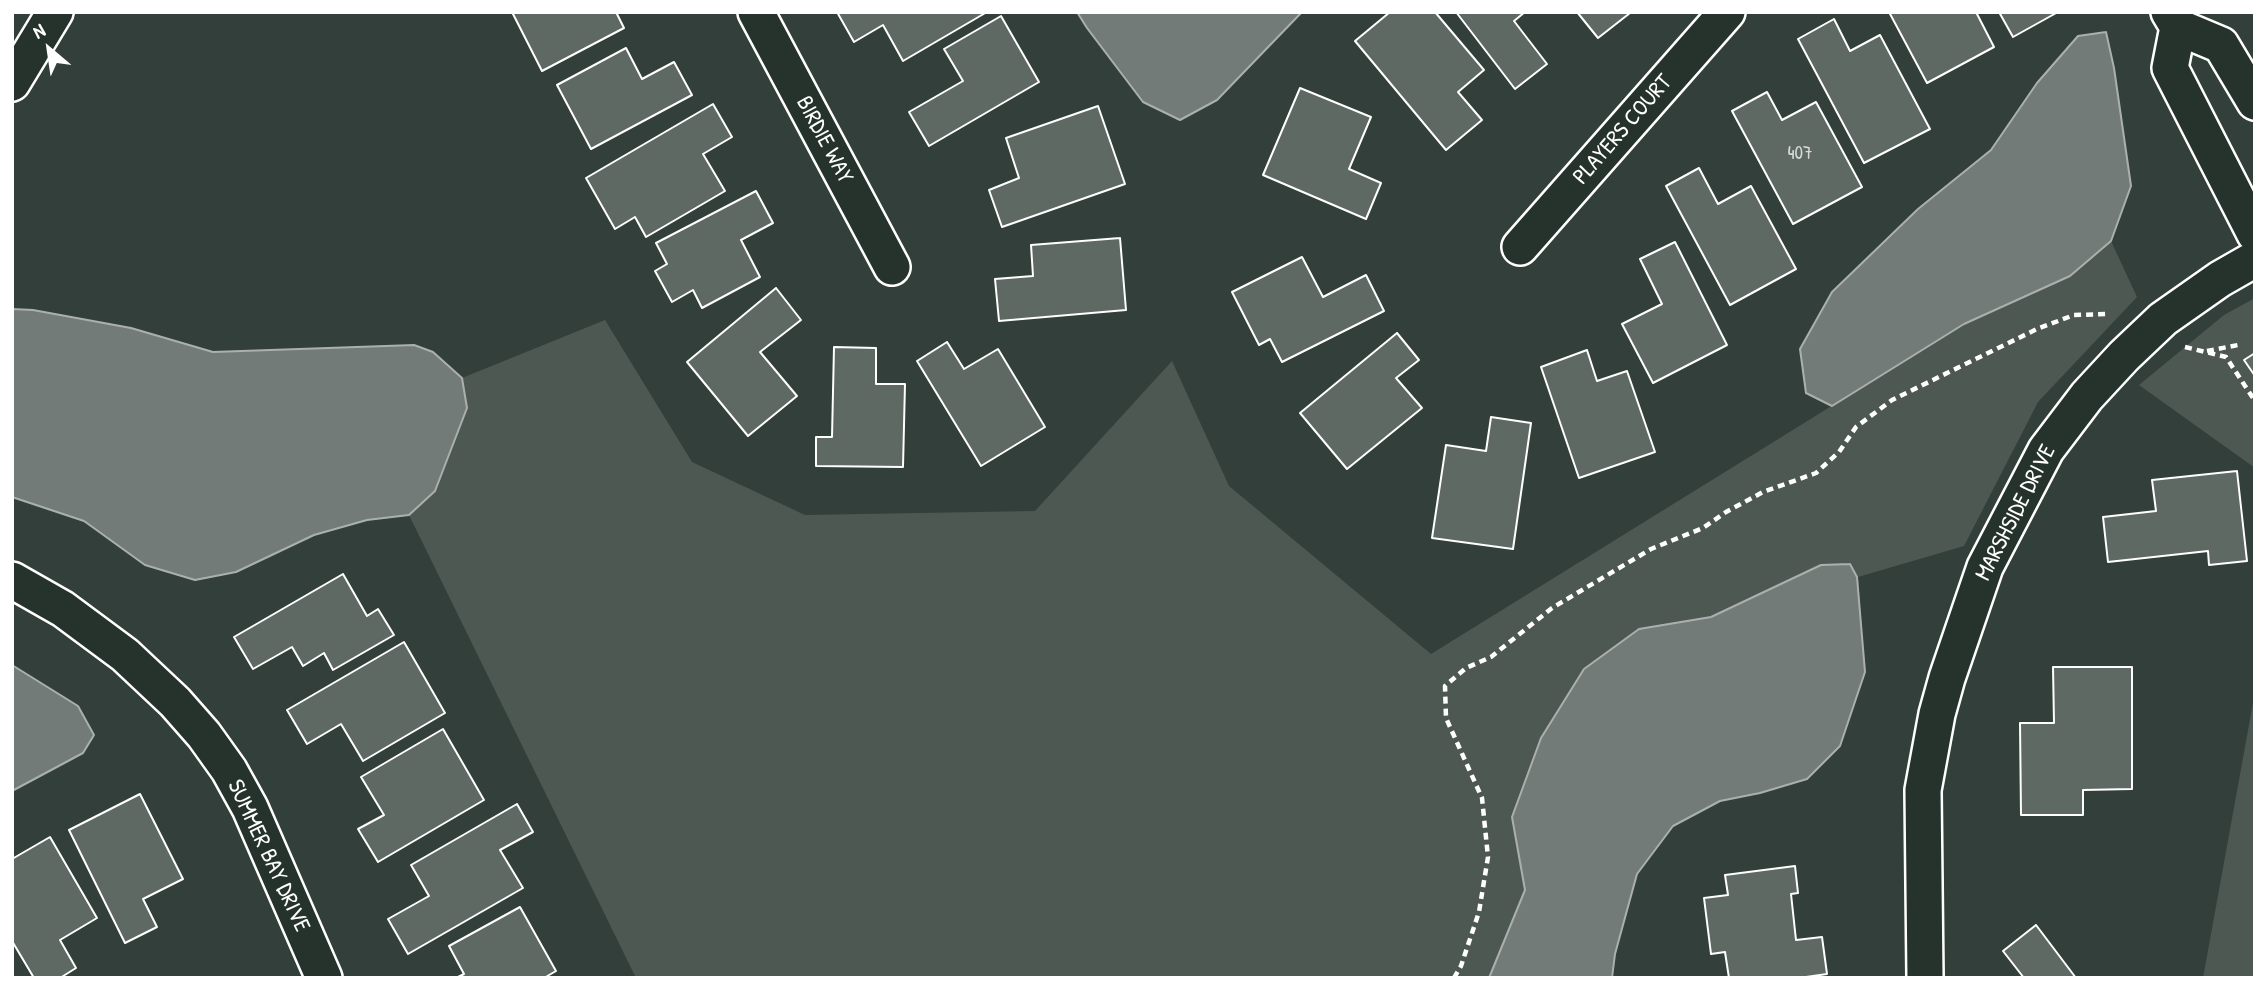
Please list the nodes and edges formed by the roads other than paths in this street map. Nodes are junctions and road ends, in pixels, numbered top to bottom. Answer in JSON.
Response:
{"nodes":[{"id":1,"x":55,"y":12,"type":"edge"},
{"id":2,"x":756,"y":12,"type":"edge"},
{"id":3,"x":1727,"y":12,"type":"edge"},
{"id":4,"x":2173,"y":20,"type":"edge"},
{"id":5,"x":12,"y":83,"type":"edge"},
{"id":6,"x":2255,"y":102,"type":"edge"},
{"id":7,"x":2255,"y":234,"type":"edge"},
{"id":8,"x":1520,"y":247,"type":"dead end"},
{"id":9,"x":2255,"y":259,"type":"edge"},
{"id":10,"x":892,"y":267,"type":"dead end"},
{"id":11,"x":12,"y":580,"type":"edge"},
{"id":12,"x":323,"y":978,"type":"edge"},
{"id":13,"x":1925,"y":978,"type":"edge"}],
"edges":[{"from":1,"to":5,"type":"street"},
{"from":2,"to":10,"type":"street","name":"BIRDIE WAY"},
{"from":3,"to":8,"type":"street","name":"PLAYERS COURT"},
{"from":4,"to":6,"type":"street"},
{"from":4,"to":7,"type":"street"},
{"from":9,"to":13,"type":"street","name":"MARSHSIDE DRIVE"},
{"from":11,"to":12,"type":"street","name":"SUMMER BAY DRIVE"}]}
